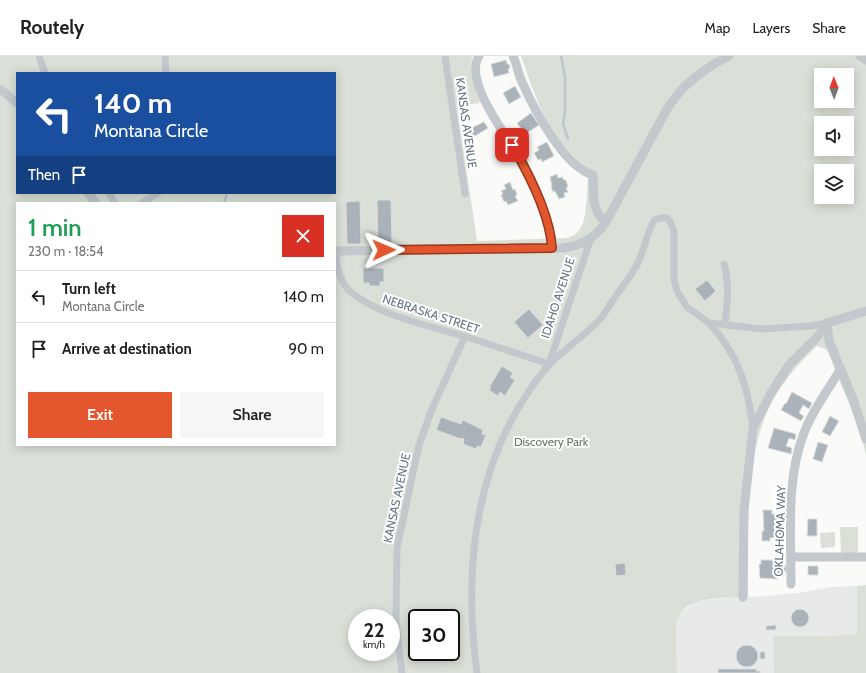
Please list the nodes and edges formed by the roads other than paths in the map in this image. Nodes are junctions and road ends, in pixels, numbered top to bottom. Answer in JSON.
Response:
{"nodes":[{"id":1,"x":39,"y":56,"type":"edge"},
{"id":2,"x":165,"y":56,"type":"edge"},
{"id":3,"x":445,"y":56,"type":"edge"},
{"id":4,"x":479,"y":56,"type":"edge"},
{"id":5,"x":513,"y":56,"type":"edge"},
{"id":6,"x":730,"y":56,"type":"edge"},
{"id":7,"x":860,"y":56,"type":"edge"},
{"id":8,"x":866,"y":60,"type":"edge"},
{"id":9,"x":45,"y":72,"type":"edge"},
{"id":10,"x":166,"y":72,"type":"edge"},
{"id":11,"x":0,"y":89,"type":"edge"},
{"id":12,"x":16,"y":102,"type":"edge"},
{"id":13,"x":89,"y":194,"type":"edge"},
{"id":14,"x":156,"y":194,"type":"edge"},
{"id":15,"x":465,"y":194,"type":"dead end"},
{"id":16,"x":95,"y":202,"type":"edge"},
{"id":17,"x":144,"y":202,"type":"edge"},
{"id":18,"x":606,"y":222,"type":"junction"},
{"id":19,"x":591,"y":238,"type":"junction"},
{"id":20,"x":552,"y":248,"type":"junction"},
{"id":21,"x":336,"y":251,"type":"edge"},
{"id":22,"x":724,"y":264,"type":"dead end"},
{"id":23,"x":866,"y":311,"type":"edge"},
{"id":24,"x":827,"y":323,"type":"junction"},
{"id":25,"x":709,"y":324,"type":"junction"},
{"id":26,"x":724,"y":325,"type":"junction"},
{"id":27,"x":465,"y":336,"type":"junction"},
{"id":28,"x":549,"y":364,"type":"junction"},
{"id":29,"x":840,"y":370,"type":"junction"},
{"id":30,"x":753,"y":428,"type":"junction"},
{"id":31,"x":866,"y":439,"type":"edge"},
{"id":32,"x":791,"y":557,"type":"junction"},
{"id":33,"x":866,"y":557,"type":"edge"},
{"id":34,"x":791,"y":584,"type":"dead end"},
{"id":35,"x":743,"y":597,"type":"dead end"},
{"id":36,"x":402,"y":673,"type":"edge"},
{"id":37,"x":477,"y":673,"type":"edge"}],
"edges":[{"from":1,"to":9,"type":"street"},
{"from":2,"to":10,"type":"street"},
{"from":3,"to":15,"type":"street","name":"KANSAS AVENUE"},
{"from":4,"to":20,"type":"street"},
{"from":5,"to":18,"type":"street"},
{"from":6,"to":18,"type":"street"},
{"from":7,"to":8,"type":"street"},
{"from":11,"to":12,"type":"street"},
{"from":13,"to":16,"type":"street"},
{"from":14,"to":17,"type":"street"},
{"from":18,"to":19,"type":"street"},
{"from":19,"to":20,"type":"street"},
{"from":19,"to":28,"type":"street","name":"IDAHO AVENUE"},
{"from":20,"to":21,"type":"street"},
{"from":21,"to":27,"type":"street","name":"NEBRASKA STREET"},
{"from":22,"to":26,"type":"street"},
{"from":23,"to":24,"type":"street"},
{"from":24,"to":26,"type":"street"},
{"from":24,"to":29,"type":"street"},
{"from":24,"to":30,"type":"street"},
{"from":25,"to":26,"type":"street"},
{"from":25,"to":28,"type":"street"},
{"from":25,"to":30,"type":"street"},
{"from":27,"to":28,"type":"street","name":"NEBRASKA STREET"},
{"from":27,"to":36,"type":"street","name":"KANSAS AVENUE"},
{"from":28,"to":37,"type":"street"},
{"from":29,"to":31,"type":"street"},
{"from":29,"to":32,"type":"street","name":"OKLAHOMA WAY"},
{"from":30,"to":35,"type":"street"},
{"from":32,"to":33,"type":"street"},
{"from":32,"to":34,"type":"street","name":"OKLAHOMA WAY"}]}
